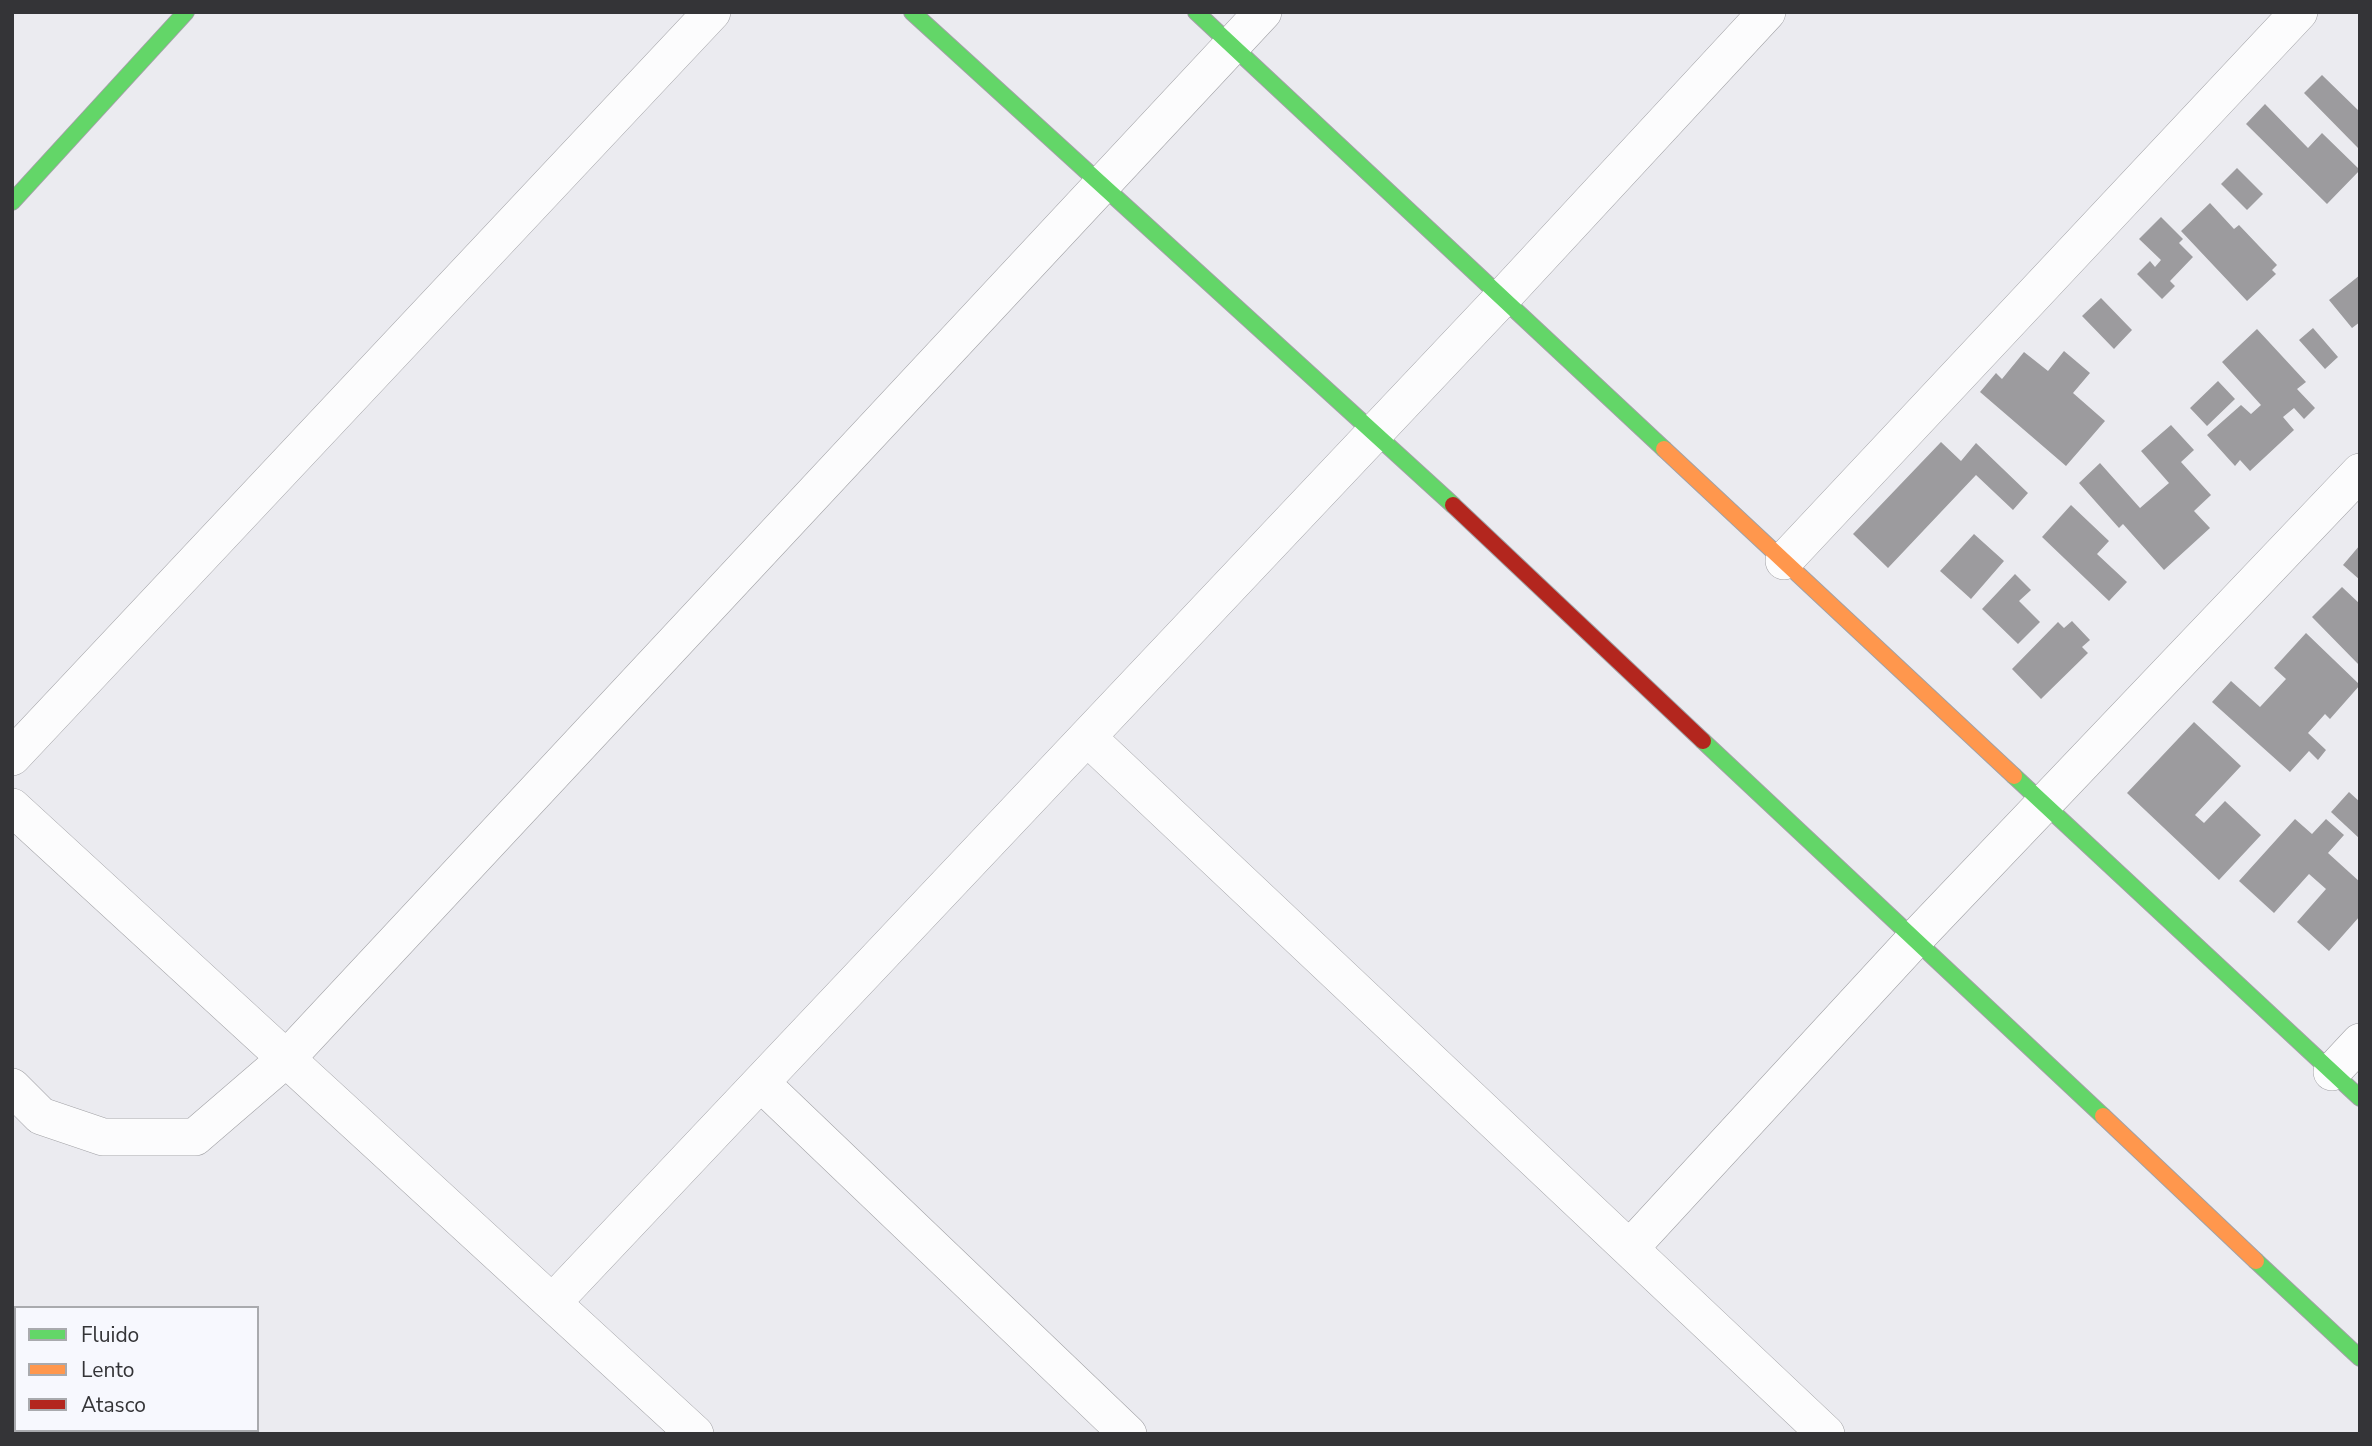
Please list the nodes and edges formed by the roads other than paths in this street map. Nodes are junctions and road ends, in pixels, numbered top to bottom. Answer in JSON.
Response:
{"nodes":[{"id":1,"x":186,"y":12,"type":"edge"},
{"id":2,"x":712,"y":12,"type":"edge"},
{"id":3,"x":912,"y":12,"type":"edge"},
{"id":4,"x":1196,"y":12,"type":"edge"},
{"id":5,"x":1263,"y":12,"type":"edge"},
{"id":6,"x":1768,"y":12,"type":"edge"},
{"id":7,"x":2299,"y":12,"type":"edge"},
{"id":8,"x":1232,"y":46,"type":"junction"},
{"id":9,"x":1103,"y":187,"type":"junction"},
{"id":10,"x":12,"y":202,"type":"edge"},
{"id":11,"x":1502,"y":298,"type":"junction"},
{"id":12,"x":1374,"y":433,"type":"junction"},
{"id":13,"x":2360,"y":472,"type":"edge"},
{"id":14,"x":1784,"y":561,"type":"junction"},
{"id":15,"x":1087,"y":738,"type":"junction"},
{"id":16,"x":12,"y":757,"type":"edge"},
{"id":17,"x":2045,"y":804,"type":"junction"},
{"id":18,"x":12,"y":807,"type":"edge"},
{"id":19,"x":1913,"y":940,"type":"junction"},
{"id":20,"x":2360,"y":1042,"type":"edge"},
{"id":21,"x":288,"y":1057,"type":"junction"},
{"id":22,"x":2332,"y":1072,"type":"junction"},
{"id":23,"x":761,"y":1083,"type":"junction"},
{"id":24,"x":12,"y":1087,"type":"edge"},
{"id":25,"x":2360,"y":1098,"type":"edge"},
{"id":26,"x":1630,"y":1248,"type":"junction"},
{"id":27,"x":553,"y":1303,"type":"junction"},
{"id":28,"x":2360,"y":1358,"type":"edge"},
{"id":29,"x":695,"y":1434,"type":"edge"},
{"id":30,"x":1128,"y":1434,"type":"edge"},
{"id":31,"x":1826,"y":1434,"type":"edge"}],
"edges":[{"from":1,"to":10,"type":"main road"},
{"from":2,"to":16,"type":"street"},
{"from":3,"to":9,"type":"main road"},
{"from":4,"to":8,"type":"main road"},
{"from":5,"to":8,"type":"street"},
{"from":6,"to":11,"type":"street"},
{"from":7,"to":14,"type":"street"},
{"from":8,"to":9,"type":"street"},
{"from":8,"to":11,"type":"main road"},
{"from":9,"to":12,"type":"main road"},
{"from":9,"to":21,"type":"street"},
{"from":11,"to":12,"type":"street"},
{"from":11,"to":14,"type":"main road"},
{"from":12,"to":15,"type":"street"},
{"from":12,"to":19,"type":"main road"},
{"from":13,"to":17,"type":"street"},
{"from":14,"to":17,"type":"main road"},
{"from":15,"to":23,"type":"street"},
{"from":15,"to":26,"type":"street"},
{"from":17,"to":19,"type":"street"},
{"from":17,"to":22,"type":"main road"},
{"from":18,"to":21,"type":"street"},
{"from":19,"to":26,"type":"street"},
{"from":19,"to":28,"type":"main road"},
{"from":20,"to":22,"type":"street"},
{"from":21,"to":24,"type":"street"},
{"from":21,"to":27,"type":"street"},
{"from":22,"to":25,"type":"main road"},
{"from":23,"to":27,"type":"street"},
{"from":23,"to":30,"type":"street"},
{"from":26,"to":31,"type":"street"},
{"from":27,"to":29,"type":"street"}]}
